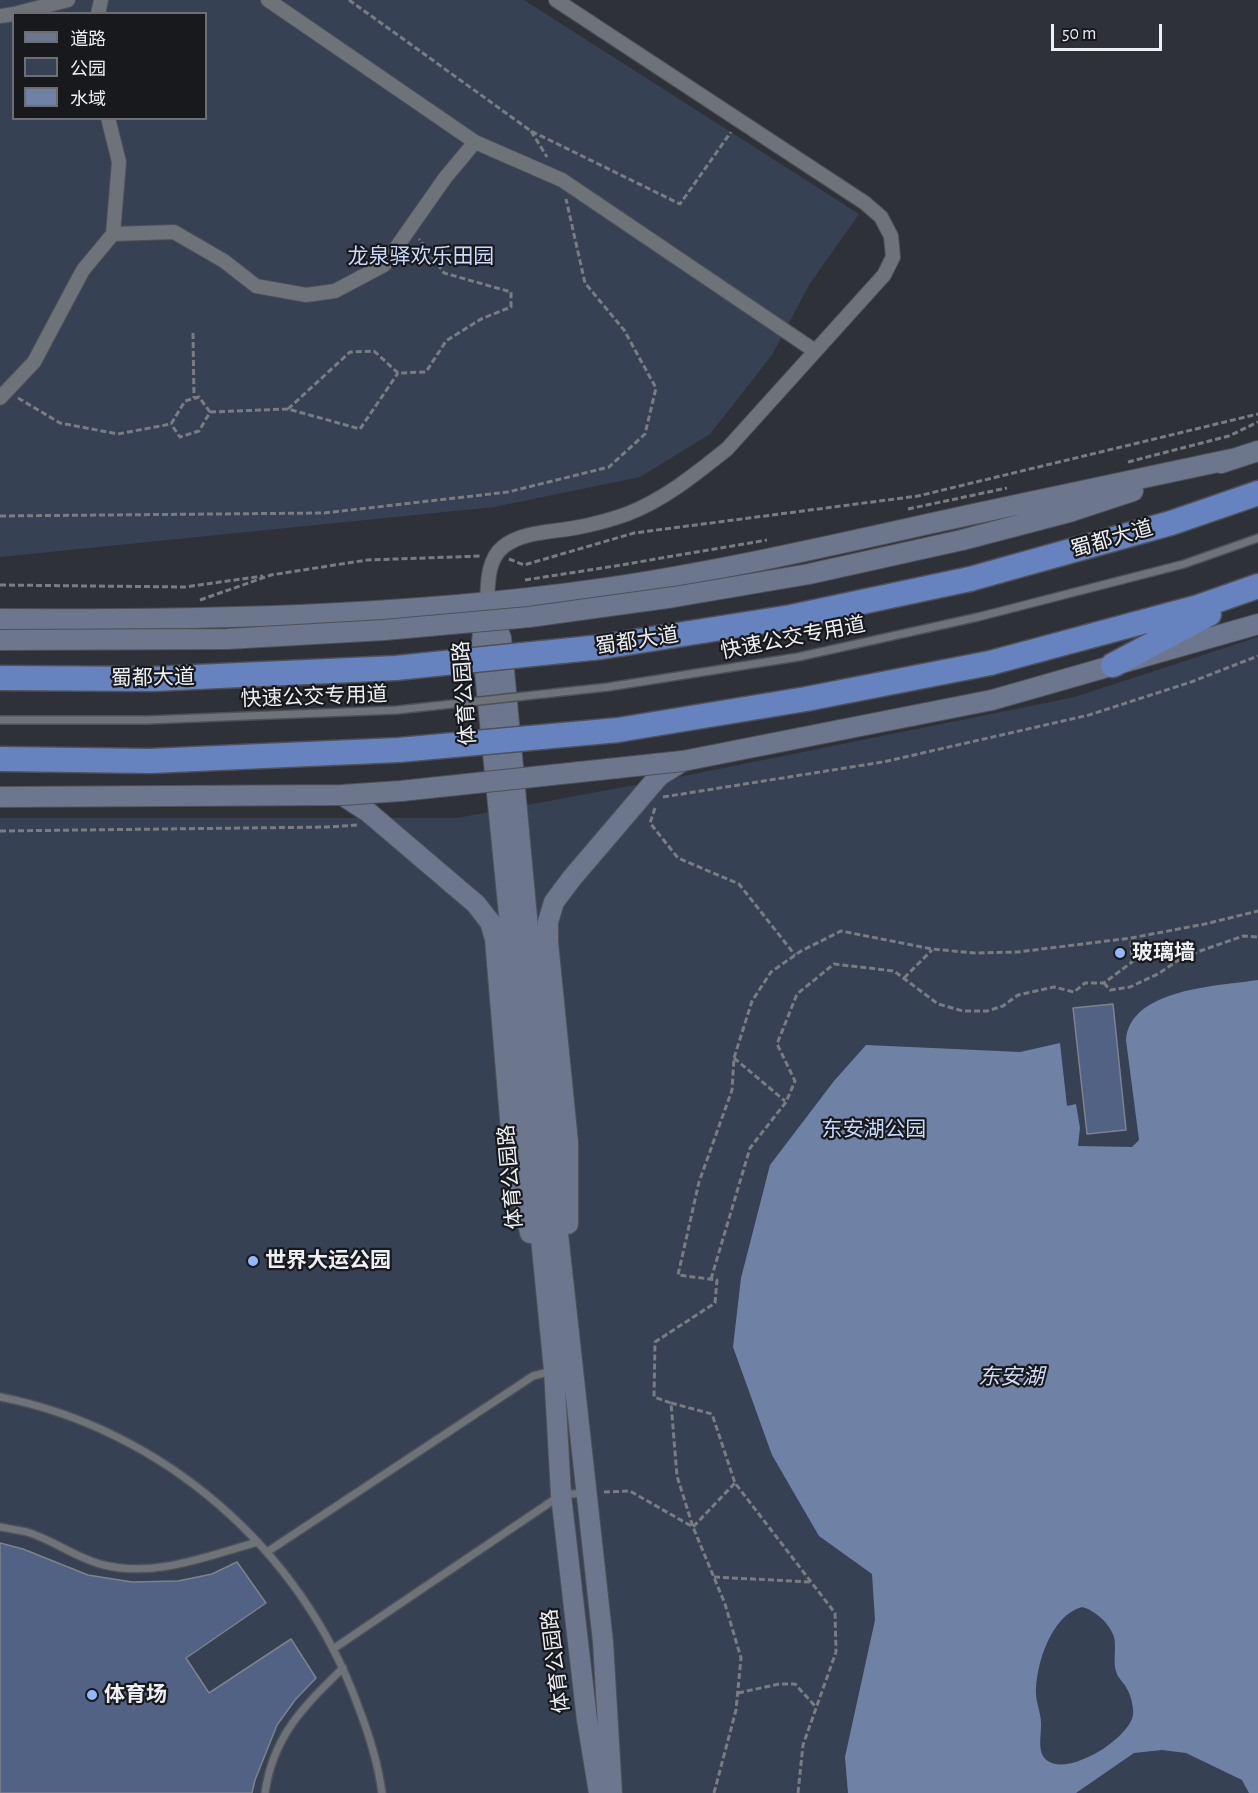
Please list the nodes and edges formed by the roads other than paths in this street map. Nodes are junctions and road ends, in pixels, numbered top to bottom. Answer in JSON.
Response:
{"nodes":[{"id":1,"x":68,"y":0,"type":"edge"},
{"id":2,"x":268,"y":0,"type":"edge"},
{"id":3,"x":556,"y":0,"type":"edge"},
{"id":4,"x":22,"y":12,"type":"edge"},
{"id":5,"x":108,"y":120,"type":"edge"},
{"id":6,"x":475,"y":142,"type":"junction"},
{"id":7,"x":113,"y":234,"type":"junction"},
{"id":8,"x":814,"y":351,"type":"junction"},
{"id":9,"x":3,"y":395,"type":"edge"},
{"id":10,"x":1258,"y":451,"type":"edge"},
{"id":11,"x":1232,"y":459,"type":"junction"},
{"id":12,"x":1258,"y":493,"type":"edge"},
{"id":13,"x":1258,"y":538,"type":"edge"},
{"id":14,"x":1258,"y":587,"type":"edge"},
{"id":15,"x":486,"y":603,"type":"junction"},
{"id":16,"x":0,"y":619,"type":"edge"},
{"id":17,"x":1258,"y":624,"type":"edge"},
{"id":18,"x":0,"y":640,"type":"edge"},
{"id":19,"x":1113,"y":665,"type":"junction"},
{"id":20,"x":0,"y":678,"type":"edge"},
{"id":21,"x":0,"y":720,"type":"edge"},
{"id":22,"x":0,"y":759,"type":"edge"},
{"id":23,"x":683,"y":760,"type":"junction"},
{"id":24,"x":342,"y":795,"type":"junction"},
{"id":25,"x":0,"y":797,"type":"edge"},
{"id":26,"x":559,"y":1337,"type":"junction"},
{"id":27,"x":563,"y":1369,"type":"junction"},
{"id":28,"x":0,"y":1397,"type":"edge"},
{"id":29,"x":587,"y":1492,"type":"junction"},
{"id":30,"x":561,"y":1495,"type":"junction"},
{"id":31,"x":0,"y":1527,"type":"edge"},
{"id":32,"x":258,"y":1542,"type":"junction"},
{"id":33,"x":267,"y":1552,"type":"junction"},
{"id":34,"x":333,"y":1649,"type":"junction"},
{"id":35,"x":343,"y":1668,"type":"junction"},
{"id":36,"x":265,"y":1793,"type":"edge"},
{"id":37,"x":382,"y":1793,"type":"edge"},
{"id":38,"x":599,"y":1793,"type":"edge"},
{"id":39,"x":612,"y":1793,"type":"edge"}],
"edges":[{"from":1,"to":4,"type":"street"},
{"from":2,"to":6,"type":"street"},
{"from":3,"to":8,"type":"street"},
{"from":5,"to":7,"type":"street"},
{"from":6,"to":7,"type":"street"},
{"from":6,"to":8,"type":"street"},
{"from":7,"to":9,"type":"street"},
{"from":8,"to":15,"type":"street"},
{"from":10,"to":11,"type":"main road"},
{"from":11,"to":15,"type":"main road"},
{"from":11,"to":18,"type":"main road","bridge":true},
{"from":12,"to":20,"type":"highway","name":"蜀都大道","bridge":true},
{"from":13,"to":21,"type":"lane","name":"快速公交专用道","bridge":true},
{"from":14,"to":19,"type":"highway"},
{"from":14,"to":22,"type":"highway","bridge":true},
{"from":15,"to":16,"type":"main road"},
{"from":15,"to":26,"type":"main road","name":"体育公园路"},
{"from":17,"to":19,"type":"main road"},
{"from":19,"to":23,"type":"main road","bridge":true},
{"from":23,"to":24,"type":"main road","bridge":true},
{"from":23,"to":26,"type":"main road"},
{"from":24,"to":25,"type":"main road","bridge":true},
{"from":24,"to":26,"type":"main road"},
{"from":26,"to":27,"type":"main road","name":"体育公园路"},
{"from":27,"to":29,"type":"main road","name":"体育公园路"},
{"from":27,"to":30,"type":"main road","name":"体育公园路"},
{"from":27,"to":33,"type":"lane"},
{"from":28,"to":32,"type":"lane"},
{"from":29,"to":30,"type":"lane"},
{"from":29,"to":39,"type":"main road","name":"体育公园路"},
{"from":30,"to":34,"type":"lane"},
{"from":30,"to":38,"type":"main road","name":"体育公园路"},
{"from":31,"to":32,"type":"lane"},
{"from":32,"to":33,"type":"lane"},
{"from":33,"to":34,"type":"lane"},
{"from":34,"to":35,"type":"lane"},
{"from":35,"to":36,"type":"lane"},
{"from":35,"to":37,"type":"lane"}]}
